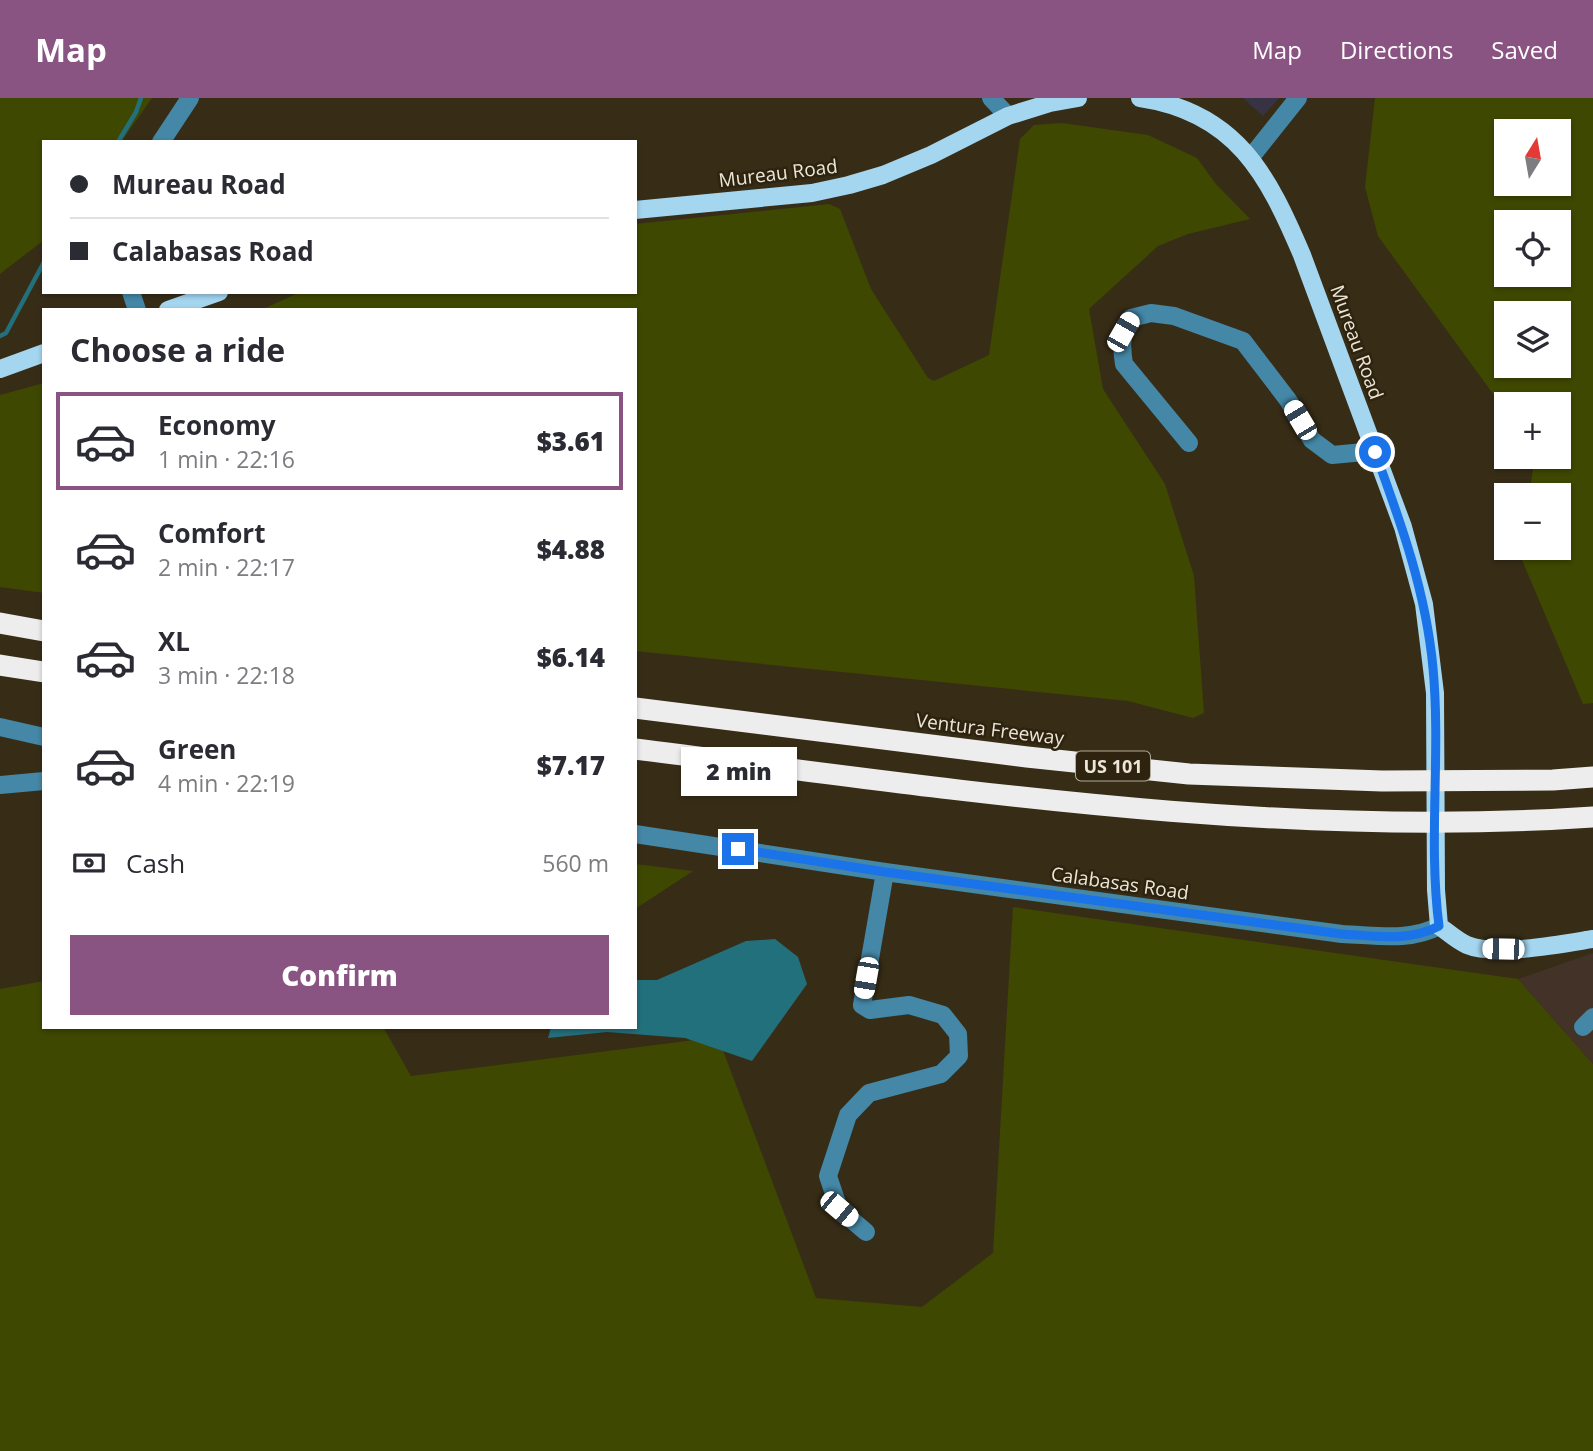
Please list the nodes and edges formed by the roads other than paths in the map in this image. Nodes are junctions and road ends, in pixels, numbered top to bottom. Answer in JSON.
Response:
{"nodes":[{"id":1,"x":190,"y":98,"type":"edge"},
{"id":2,"x":991,"y":98,"type":"edge"},
{"id":3,"x":1012,"y":98,"type":"edge"},
{"id":4,"x":1078,"y":98,"type":"edge"},
{"id":5,"x":1140,"y":98,"type":"edge"},
{"id":6,"x":1298,"y":98,"type":"edge"},
{"id":7,"x":1009,"y":116,"type":"junction"},
{"id":8,"x":161,"y":140,"type":"edge"},
{"id":9,"x":1251,"y":157,"type":"junction"},
{"id":10,"x":637,"y":210,"type":"edge"},
{"id":11,"x":213,"y":294,"type":"edge"},
{"id":12,"x":174,"y":308,"type":"edge"},
{"id":13,"x":42,"y":355,"type":"edge"},
{"id":14,"x":0,"y":369,"type":"edge"},
{"id":15,"x":1189,"y":443,"type":"dead end"},
{"id":16,"x":1375,"y":452,"type":"junction"},
{"id":17,"x":0,"y":623,"type":"edge"},
{"id":18,"x":42,"y":631,"type":"edge"},
{"id":19,"x":0,"y":665,"type":"edge"},
{"id":20,"x":42,"y":672,"type":"edge"},
{"id":21,"x":637,"y":708,"type":"edge"},
{"id":22,"x":0,"y":727,"type":"edge"},
{"id":23,"x":42,"y":737,"type":"edge"},
{"id":24,"x":637,"y":749,"type":"edge"},
{"id":25,"x":1593,"y":777,"type":"edge"},
{"id":26,"x":42,"y":781,"type":"edge"},
{"id":27,"x":0,"y":785,"type":"edge"},
{"id":28,"x":1593,"y":817,"type":"edge"},
{"id":29,"x":637,"y":834,"type":"edge"},
{"id":30,"x":885,"y":872,"type":"junction"},
{"id":31,"x":1439,"y":926,"type":"junction"},
{"id":32,"x":1593,"y":939,"type":"edge"},
{"id":33,"x":866,"y":1232,"type":"dead end"}],
"edges":[{"from":1,"to":8,"type":"street"},
{"from":2,"to":7,"type":"street"},
{"from":3,"to":7,"type":"street"},
{"from":4,"to":7,"type":"main road","name":"Mureau Road"},
{"from":5,"to":9,"type":"main road","name":"Mureau Road"},
{"from":6,"to":9,"type":"street"},
{"from":7,"to":10,"type":"main road","name":"Mureau Road"},
{"from":9,"to":16,"type":"main road","name":"Mureau Road"},
{"from":11,"to":12,"type":"main road"},
{"from":13,"to":14,"type":"main road"},
{"from":15,"to":16,"type":"street"},
{"from":16,"to":31,"type":"main road","name":"Mureau Road"},
{"from":17,"to":18,"type":"highway"},
{"from":19,"to":20,"type":"highway"},
{"from":21,"to":25,"type":"highway","name":"Ventura Freeway","number":"US 101"},
{"from":22,"to":23,"type":"street"},
{"from":24,"to":28,"type":"highway","number":"US 101"},
{"from":26,"to":27,"type":"street"},
{"from":29,"to":30,"type":"street","name":"Calabasas Road"},
{"from":30,"to":31,"type":"street","name":"Calabasas Road"},
{"from":30,"to":33,"type":"street"},
{"from":31,"to":32,"type":"main road"}]}
